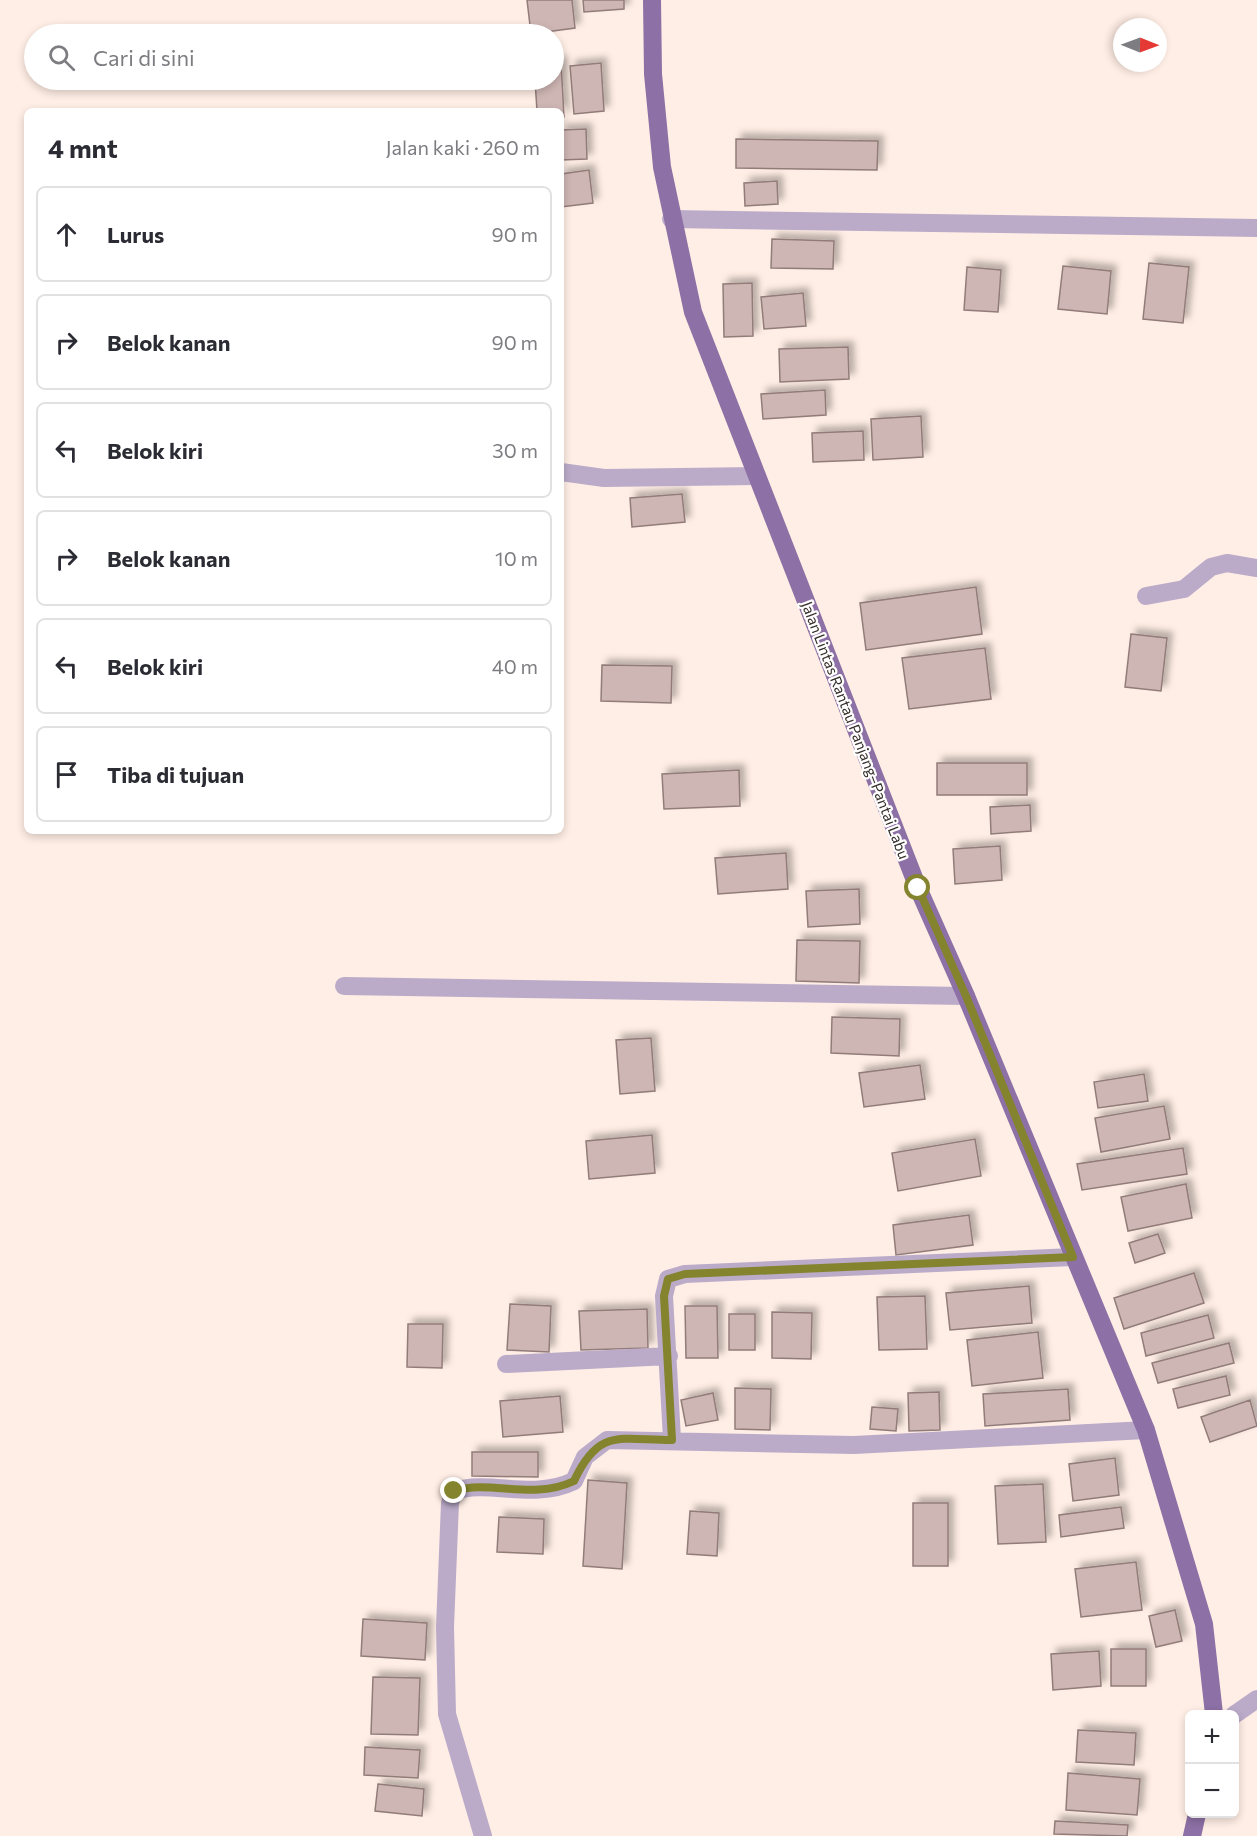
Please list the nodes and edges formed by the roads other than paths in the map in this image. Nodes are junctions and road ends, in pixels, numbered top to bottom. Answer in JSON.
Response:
{"nodes":[{"id":1,"x":652,"y":0,"type":"edge"},
{"id":2,"x":671,"y":219,"type":"junction"},
{"id":3,"x":1257,"y":228,"type":"edge"},
{"id":4,"x":564,"y":472,"type":"edge"},
{"id":5,"x":757,"y":476,"type":"junction"},
{"id":6,"x":1257,"y":568,"type":"edge"},
{"id":7,"x":1146,"y":596,"type":"dead end"},
{"id":8,"x":344,"y":986,"type":"dead end"},
{"id":9,"x":966,"y":996,"type":"junction"},
{"id":10,"x":1073,"y":1257,"type":"junction"},
{"id":11,"x":669,"y":1356,"type":"junction"},
{"id":12,"x":506,"y":1364,"type":"dead end"},
{"id":13,"x":1146,"y":1430,"type":"junction"},
{"id":14,"x":672,"y":1440,"type":"junction"},
{"id":15,"x":1257,"y":1699,"type":"edge"},
{"id":16,"x":1214,"y":1710,"type":"edge"},
{"id":17,"x":1239,"y":1712,"type":"edge"},
{"id":18,"x":1196,"y":1818,"type":"edge"},
{"id":19,"x":483,"y":1836,"type":"edge"},
{"id":20,"x":1192,"y":1836,"type":"edge"}],
"edges":[{"from":1,"to":2,"type":"main road","name":"Jalan Lintas Rantau Panjang–Pantai Labu"},
{"from":2,"to":3,"type":"street"},
{"from":2,"to":5,"type":"main road","name":"Jalan Lintas Rantau Panjang–Pantai Labu"},
{"from":4,"to":5,"type":"street"},
{"from":5,"to":9,"type":"main road","name":"Jalan Lintas Rantau Panjang–Pantai Labu"},
{"from":6,"to":7,"type":"street"},
{"from":8,"to":9,"type":"street"},
{"from":9,"to":10,"type":"main road","name":"Jalan Lintas Rantau Panjang–Pantai Labu"},
{"from":10,"to":11,"type":"street"},
{"from":10,"to":13,"type":"main road","name":"Jalan Lintas Rantau Panjang–Pantai Labu"},
{"from":11,"to":12,"type":"street"},
{"from":11,"to":14,"type":"street"},
{"from":13,"to":14,"type":"street"},
{"from":13,"to":16,"type":"main road","name":"Jalan Lintas Rantau Panjang–Pantai Labu"},
{"from":14,"to":19,"type":"street"},
{"from":15,"to":17,"type":"street"},
{"from":18,"to":20,"type":"main road"}]}
